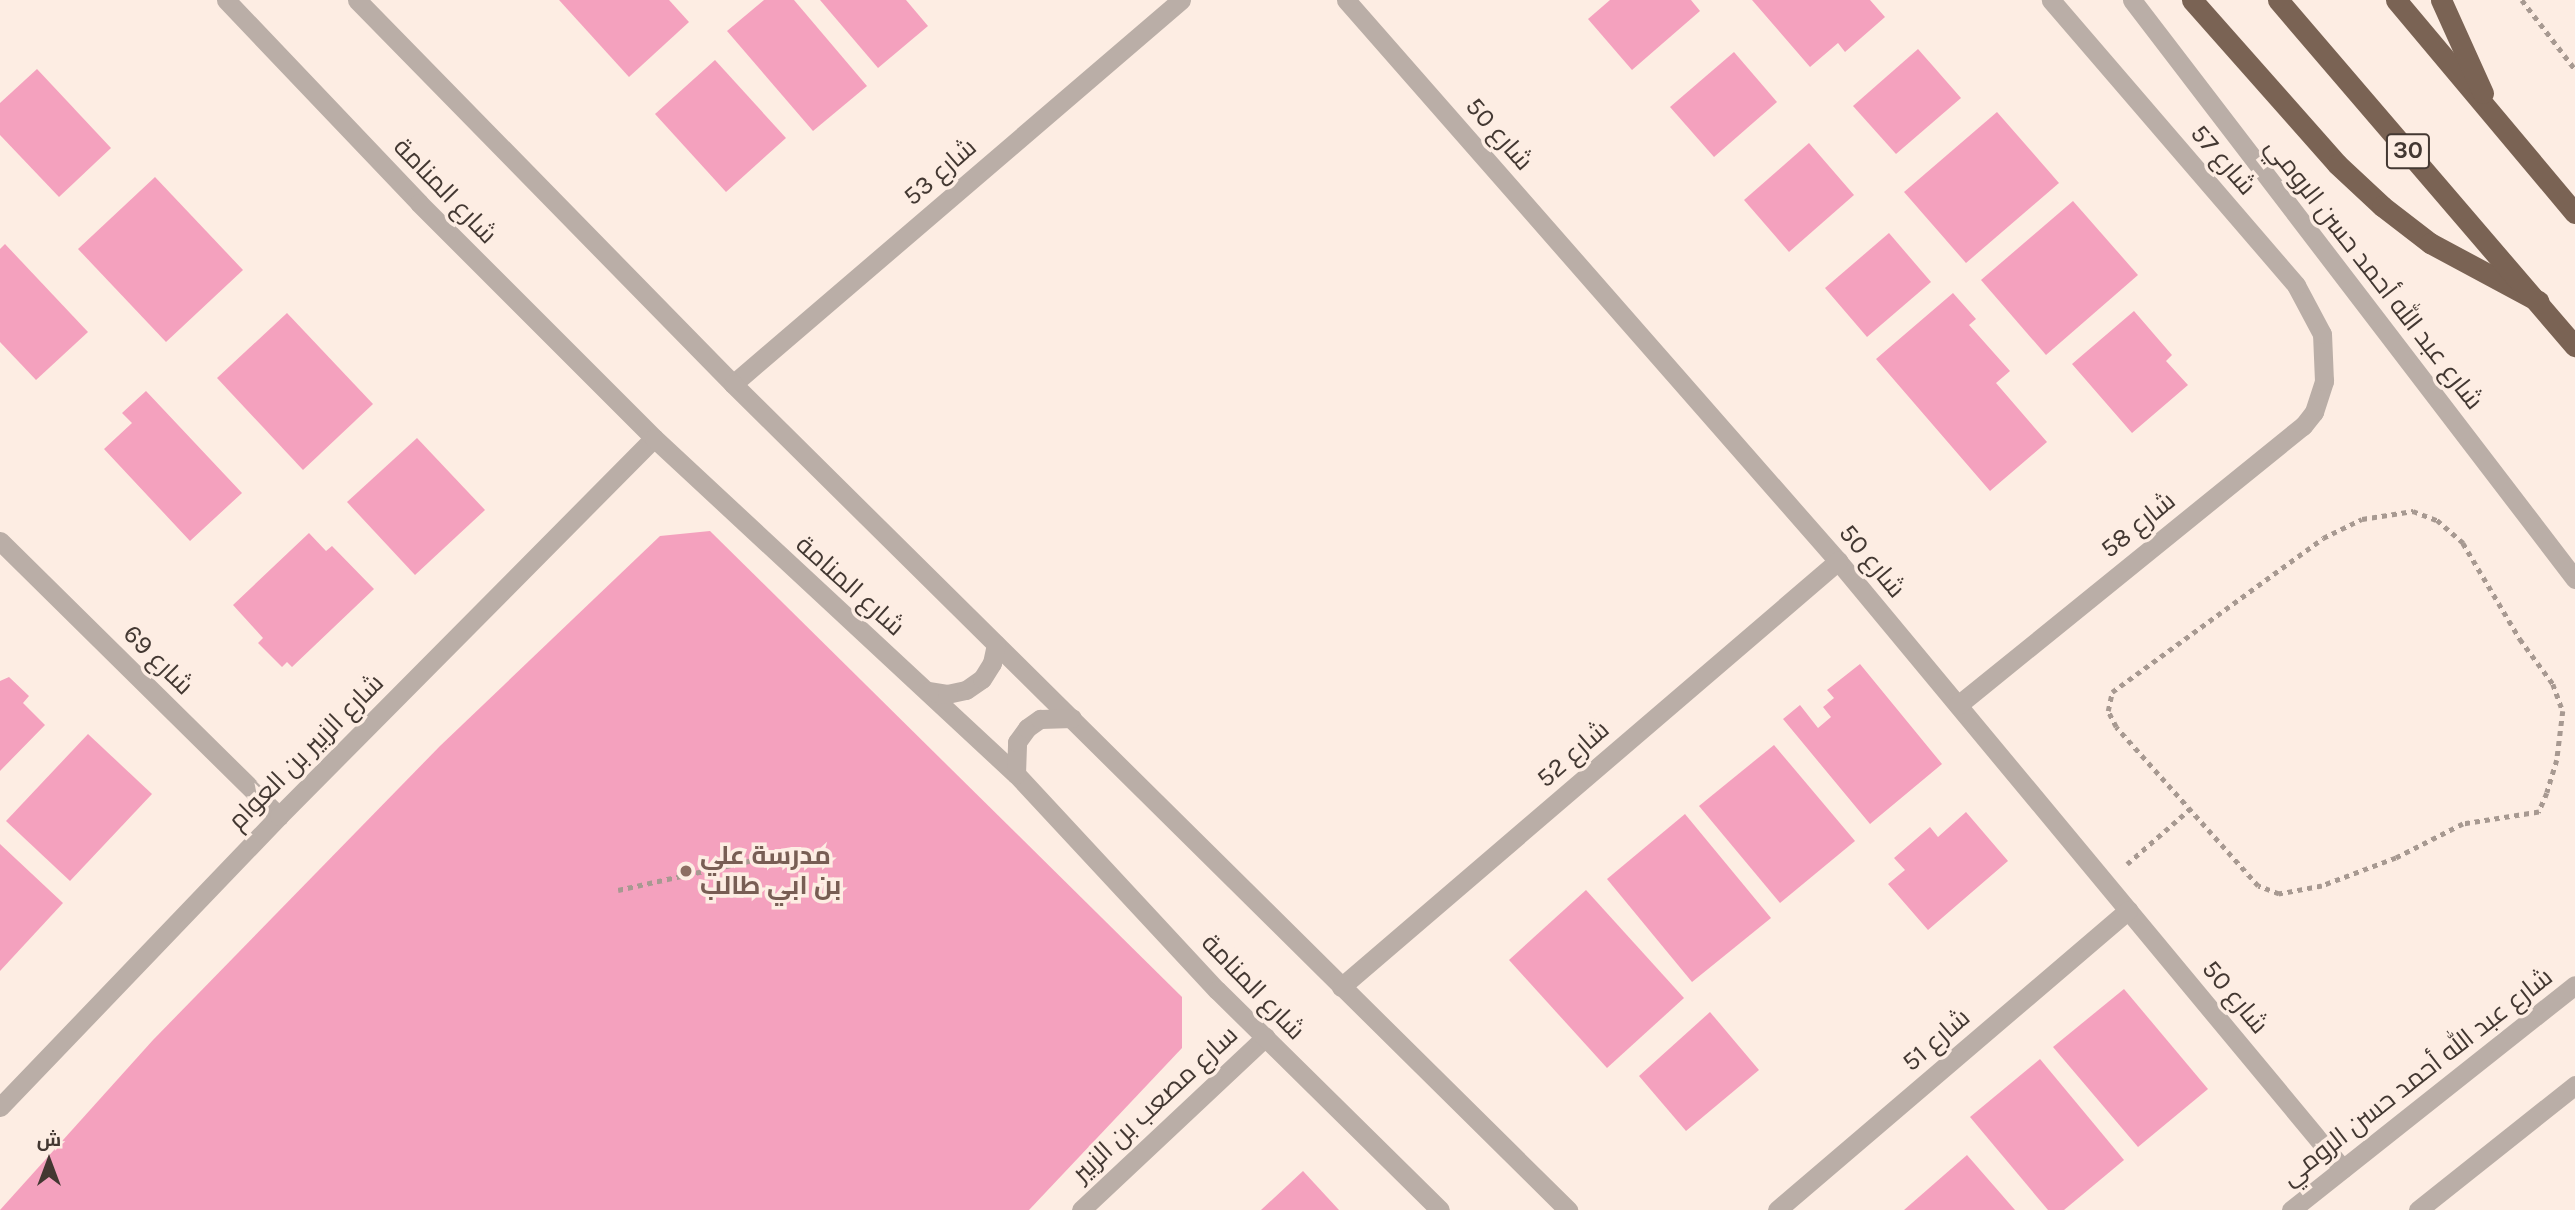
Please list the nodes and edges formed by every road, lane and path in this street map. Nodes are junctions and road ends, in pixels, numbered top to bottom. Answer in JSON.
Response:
{"nodes":[{"id":1,"x":226,"y":0,"type":"edge"},
{"id":2,"x":1181,"y":0,"type":"edge"},
{"id":3,"x":1346,"y":0,"type":"edge"},
{"id":4,"x":2051,"y":0,"type":"edge"},
{"id":5,"x":2132,"y":0,"type":"edge"},
{"id":6,"x":2192,"y":0,"type":"edge"},
{"id":7,"x":2278,"y":0,"type":"edge"},
{"id":8,"x":2396,"y":0,"type":"edge"},
{"id":9,"x":2441,"y":0,"type":"edge"},
{"id":10,"x":2522,"y":0,"type":"edge"},
{"id":11,"x":366,"y":3,"type":"edge"},
{"id":12,"x":2575,"y":69,"type":"edge"},
{"id":13,"x":2488,"y":108,"type":"junction"},
{"id":14,"x":2575,"y":213,"type":"edge"},
{"id":15,"x":2538,"y":301,"type":"junction"},
{"id":16,"x":2575,"y":346,"type":"edge"},
{"id":17,"x":2326,"y":368,"type":"joint"},
{"id":18,"x":733,"y":384,"type":"junction"},
{"id":19,"x":654,"y":438,"type":"junction"},
{"id":20,"x":0,"y":541,"type":"edge"},
{"id":21,"x":1838,"y":561,"type":"junction"},
{"id":22,"x":2575,"y":579,"type":"edge"},
{"id":23,"x":996,"y":644,"type":"junction"},
{"id":24,"x":928,"y":691,"type":"junction"},
{"id":25,"x":1958,"y":705,"type":"junction"},
{"id":26,"x":1072,"y":718,"type":"junction"},
{"id":27,"x":1016,"y":774,"type":"junction"},
{"id":28,"x":2190,"y":809,"type":"junction"},
{"id":29,"x":279,"y":816,"type":"junction"},
{"id":30,"x":776,"y":855,"type":"dead end"},
{"id":31,"x":2105,"y":882,"type":"junction"},
{"id":32,"x":618,"y":890,"type":"dead end"},
{"id":33,"x":2128,"y":910,"type":"junction"},
{"id":34,"x":2575,"y":985,"type":"edge"},
{"id":35,"x":1341,"y":988,"type":"junction"},
{"id":36,"x":1265,"y":1037,"type":"junction"},
{"id":37,"x":2575,"y":1085,"type":"edge"},
{"id":38,"x":0,"y":1107,"type":"edge"},
{"id":39,"x":2343,"y":1169,"type":"junction"},
{"id":40,"x":1081,"y":1210,"type":"edge"},
{"id":41,"x":1440,"y":1210,"type":"edge"},
{"id":42,"x":1568,"y":1210,"type":"edge"},
{"id":43,"x":1777,"y":1210,"type":"edge"},
{"id":44,"x":2291,"y":1210,"type":"edge"},
{"id":45,"x":2418,"y":1210,"type":"edge"}],
"edges":[{"from":1,"to":19,"type":"street","name":"شارع المنامة"},
{"from":2,"to":18,"type":"street","name":"شارع 53"},
{"from":3,"to":21,"type":"street","name":"شارع 50"},
{"from":4,"to":17,"type":"street","name":"شارع 57"},
{"from":5,"to":22,"type":"street","name":"شارع عبد الله أحمد حسن الرومي"},
{"from":6,"to":15,"type":"highway"},
{"from":7,"to":15,"type":"highway","number":"30"},
{"from":8,"to":13,"type":"highway"},
{"from":9,"to":13,"type":"highway"},
{"from":10,"to":12,"type":"path"},
{"from":11,"to":18,"type":"street"},
{"from":13,"to":14,"type":"highway"},
{"from":15,"to":16,"type":"highway","number":"30"},
{"from":17,"to":25,"type":"street","name":"شارع 58"},
{"from":18,"to":23,"type":"street"},
{"from":19,"to":24,"type":"street","name":"شارع المنامة"},
{"from":19,"to":29,"type":"street","name":"شارع الزبير بن العوام"},
{"from":20,"to":29,"type":"street","name":"شارع 69"},
{"from":21,"to":25,"type":"street","name":"شارع 50"},
{"from":21,"to":35,"type":"street","name":"شارع 52"},
{"from":23,"to":24,"type":"street"},
{"from":23,"to":26,"type":"street"},
{"from":24,"to":27,"type":"street","name":"شارع المنامة"},
{"from":25,"to":31,"type":"street","name":"شارع 50"},
{"from":26,"to":27,"type":"street"},
{"from":26,"to":35,"type":"street"},
{"from":27,"to":36,"type":"street","name":"شارع المنامة"},
{"from":28,"to":28,"type":"path"},
{"from":28,"to":31,"type":"path"},
{"from":29,"to":38,"type":"street","name":"شارع الزبير بن العوام"},
{"from":30,"to":32,"type":"path"},
{"from":31,"to":33,"type":"street","name":"شارع 50"},
{"from":33,"to":39,"type":"street","name":"شارع 50"},
{"from":33,"to":43,"type":"street","name":"شارع 51"},
{"from":34,"to":39,"type":"street","name":"شارع عبد الله أحمد حسن الرومي"},
{"from":35,"to":42,"type":"street"},
{"from":36,"to":40,"type":"street","name":"سارع مصعب بن الزبير"},
{"from":36,"to":41,"type":"street","name":"شارع المنامة"},
{"from":37,"to":45,"type":"street"},
{"from":39,"to":44,"type":"street","name":"شارع عبد الله أحمد حسن الرومي"}]}
